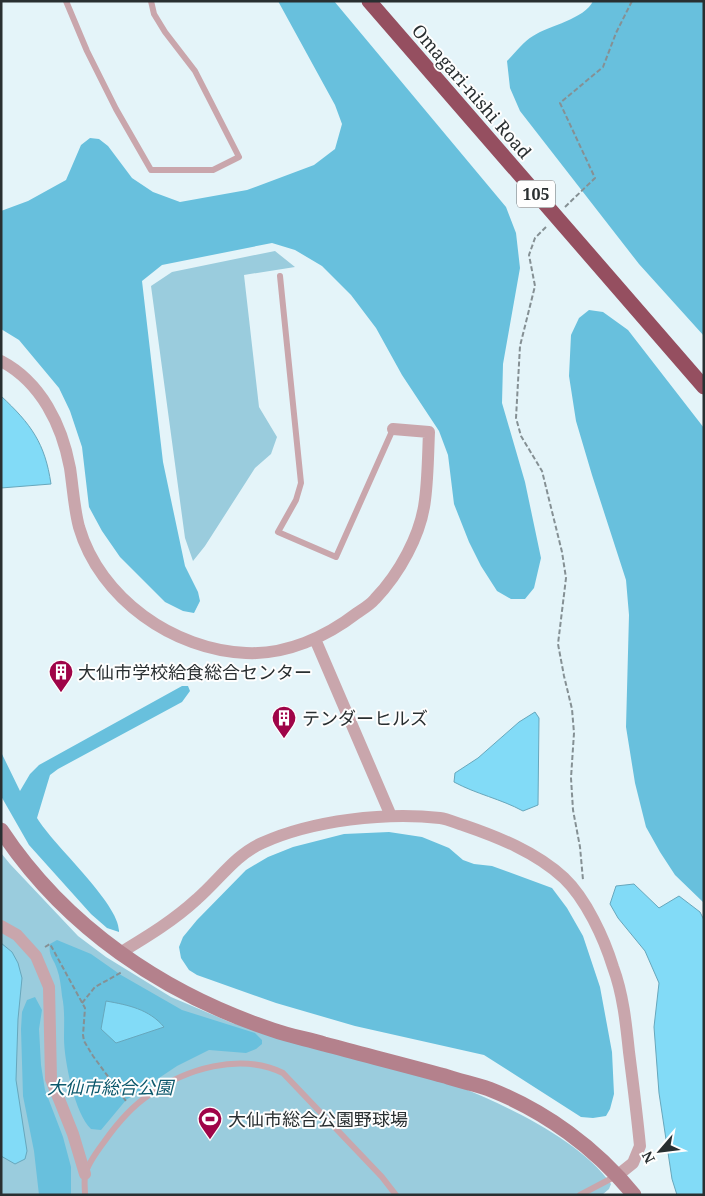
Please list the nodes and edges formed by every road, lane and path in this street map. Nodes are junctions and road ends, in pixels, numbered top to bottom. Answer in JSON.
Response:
{"nodes":[{"id":1,"x":66,"y":1,"type":"edge"},
{"id":2,"x":151,"y":1,"type":"edge"},
{"id":3,"x":369,"y":1,"type":"edge"},
{"id":4,"x":632,"y":1,"type":"edge"},
{"id":5,"x":595,"y":178,"type":"dead end"},
{"id":6,"x":535,"y":238,"type":"dead end"},
{"id":7,"x":280,"y":276,"type":"dead end"},
{"id":8,"x":1,"y":361,"type":"edge"},
{"id":9,"x":704,"y":387,"type":"edge"},
{"id":10,"x":393,"y":429,"type":"joint"},
{"id":11,"x":315,"y":639,"type":"junction"},
{"id":12,"x":391,"y":816,"type":"junction"},
{"id":13,"x":1,"y":830,"type":"edge"},
{"id":14,"x":580,"y":896,"type":"junction"},
{"id":15,"x":1,"y":926,"type":"edge"},
{"id":16,"x":34,"y":953,"type":"junction"},
{"id":17,"x":120,"y":953,"type":"junction"},
{"id":18,"x":138,"y":965,"type":"junction"},
{"id":19,"x":82,"y":1004,"type":"junction"},
{"id":20,"x":132,"y":1109,"type":"junction"},
{"id":21,"x":84,"y":1174,"type":"junction"},
{"id":22,"x":618,"y":1175,"type":"junction"},
{"id":23,"x":85,"y":1195,"type":"edge"},
{"id":24,"x":396,"y":1195,"type":"edge"},
{"id":25,"x":580,"y":1195,"type":"edge"},
{"id":26,"x":634,"y":1195,"type":"edge"}],
"edges":[{"from":1,"to":2,"type":"lane"},
{"from":3,"to":9,"type":"highway","name":"Omagari-nishi Road","number":"105"},
{"from":4,"to":5,"type":"path"},
{"from":6,"to":14,"type":"path"},
{"from":7,"to":10,"type":"lane"},
{"from":8,"to":11,"type":"street"},
{"from":10,"to":11,"type":"street"},
{"from":11,"to":12,"type":"street"},
{"from":12,"to":14,"type":"street"},
{"from":12,"to":17,"type":"street"},
{"from":13,"to":17,"type":"street"},
{"from":14,"to":22,"type":"street"},
{"from":15,"to":16,"type":"street"},
{"from":16,"to":19,"type":"path"},
{"from":16,"to":21,"type":"street"},
{"from":17,"to":18,"type":"street"},
{"from":18,"to":19,"type":"path"},
{"from":18,"to":22,"type":"street"},
{"from":19,"to":20,"type":"path"},
{"from":20,"to":21,"type":"lane"},
{"from":20,"to":24,"type":"lane"},
{"from":21,"to":23,"type":"lane"},
{"from":22,"to":25,"type":"lane"},
{"from":22,"to":26,"type":"street"}]}
